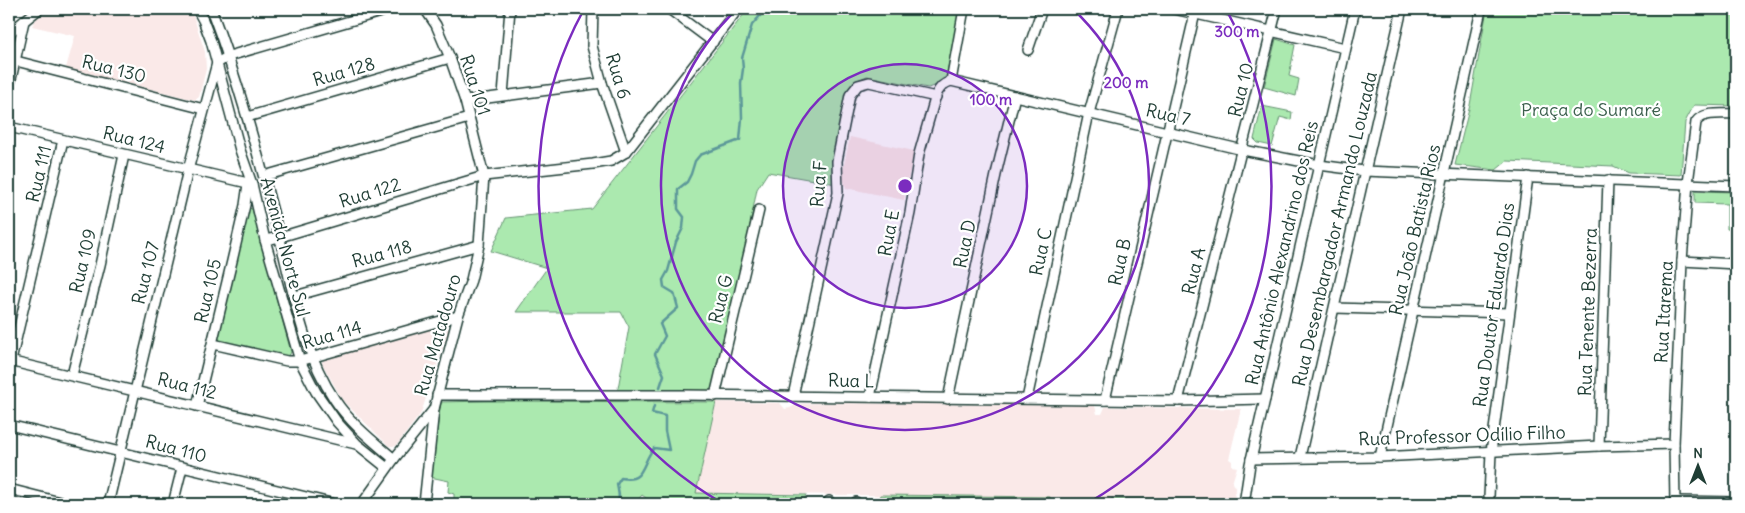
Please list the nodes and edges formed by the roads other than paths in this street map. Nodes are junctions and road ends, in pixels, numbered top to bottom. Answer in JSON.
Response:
{"nodes":[{"id":1,"x":39,"y":9,"type":"edge"},
{"id":2,"x":197,"y":9,"type":"edge"},
{"id":3,"x":211,"y":9,"type":"edge"},
{"id":4,"x":391,"y":9,"type":"edge"},
{"id":5,"x":425,"y":9,"type":"edge"},
{"id":6,"x":510,"y":9,"type":"edge"},
{"id":7,"x":593,"y":9,"type":"edge"},
{"id":8,"x":669,"y":9,"type":"edge"},
{"id":9,"x":738,"y":9,"type":"edge"},
{"id":10,"x":964,"y":9,"type":"edge"},
{"id":11,"x":1042,"y":9,"type":"edge"},
{"id":12,"x":1118,"y":9,"type":"edge"},
{"id":13,"x":1174,"y":9,"type":"edge"},
{"id":14,"x":1277,"y":9,"type":"edge"},
{"id":15,"x":1355,"y":9,"type":"edge"},
{"id":16,"x":1402,"y":9,"type":"edge"},
{"id":17,"x":1482,"y":10,"type":"edge"},
{"id":18,"x":1195,"y":11,"type":"edge"},
{"id":19,"x":24,"y":21,"type":"junction"},
{"id":20,"x":1272,"y":32,"type":"junction"},
{"id":21,"x":9,"y":33,"type":"edge"},
{"id":22,"x":713,"y":42,"type":"junction"},
{"id":23,"x":1345,"y":48,"type":"junction"},
{"id":24,"x":1028,"y":50,"type":"dead end"},
{"id":25,"x":229,"y":56,"type":"junction"},
{"id":26,"x":450,"y":58,"type":"junction"},
{"id":27,"x":16,"y":61,"type":"junction"},
{"id":28,"x":217,"y":63,"type":"junction"},
{"id":29,"x":951,"y":81,"type":"junction"},
{"id":30,"x":602,"y":83,"type":"junction"},
{"id":31,"x":9,"y":88,"type":"edge"},
{"id":32,"x":503,"y":95,"type":"junction"},
{"id":33,"x":1015,"y":96,"type":"junction"},
{"id":34,"x":936,"y":97,"type":"junction"},
{"id":35,"x":466,"y":101,"type":"junction"},
{"id":36,"x":204,"y":109,"type":"junction"},
{"id":37,"x":1089,"y":113,"type":"junction"},
{"id":38,"x":1736,"y":114,"type":"edge"},
{"id":39,"x":247,"y":117,"type":"junction"},
{"id":40,"x":469,"y":118,"type":"junction"},
{"id":41,"x":9,"y":127,"type":"edge"},
{"id":42,"x":1166,"y":132,"type":"junction"},
{"id":43,"x":63,"y":140,"type":"junction"},
{"id":44,"x":255,"y":147,"type":"junction"},
{"id":45,"x":240,"y":150,"type":"junction"},
{"id":46,"x":1243,"y":150,"type":"junction"},
{"id":47,"x":626,"y":152,"type":"junction"},
{"id":48,"x":124,"y":154,"type":"junction"},
{"id":49,"x":1319,"y":165,"type":"junction"},
{"id":50,"x":188,"y":170,"type":"junction"},
{"id":51,"x":1364,"y":171,"type":"junction"},
{"id":52,"x":1444,"y":174,"type":"junction"},
{"id":53,"x":264,"y":176,"type":"junction"},
{"id":54,"x":484,"y":176,"type":"junction"},
{"id":55,"x":1528,"y":177,"type":"junction"},
{"id":56,"x":1608,"y":180,"type":"junction"},
{"id":57,"x":1688,"y":183,"type":"junction"},
{"id":58,"x":250,"y":184,"type":"junction"},
{"id":59,"x":1736,"y":186,"type":"edge"},
{"id":60,"x":760,"y":210,"type":"dead end"},
{"id":61,"x":280,"y":238,"type":"junction"},
{"id":62,"x":265,"y":240,"type":"junction"},
{"id":63,"x":479,"y":245,"type":"junction"},
{"id":64,"x":1682,"y":261,"type":"junction"},
{"id":65,"x":1736,"y":264,"type":"edge"},
{"id":66,"x":295,"y":296,"type":"junction"},
{"id":67,"x":1335,"y":308,"type":"junction"},
{"id":68,"x":1414,"y":310,"type":"junction"},
{"id":69,"x":1509,"y":314,"type":"junction"},
{"id":70,"x":458,"y":316,"type":"junction"},
{"id":71,"x":213,"y":344,"type":"junction"},
{"id":72,"x":313,"y":356,"type":"junction"},
{"id":73,"x":10,"y":361,"type":"edge"},
{"id":74,"x":300,"y":362,"type":"junction"},
{"id":75,"x":72,"y":375,"type":"junction"},
{"id":76,"x":134,"y":390,"type":"junction"},
{"id":77,"x":437,"y":395,"type":"junction"},
{"id":78,"x":714,"y":396,"type":"junction"},
{"id":79,"x":792,"y":396,"type":"junction"},
{"id":80,"x":870,"y":398,"type":"junction"},
{"id":81,"x":948,"y":399,"type":"junction"},
{"id":82,"x":1027,"y":399,"type":"junction"},
{"id":83,"x":1265,"y":399,"type":"junction"},
{"id":84,"x":1105,"y":400,"type":"junction"},
{"id":85,"x":1178,"y":401,"type":"junction"},
{"id":86,"x":197,"y":406,"type":"junction"},
{"id":87,"x":434,"y":409,"type":"junction"},
{"id":88,"x":9,"y":425,"type":"edge"},
{"id":89,"x":357,"y":444,"type":"junction"},
{"id":90,"x":1674,"y":444,"type":"junction"},
{"id":91,"x":1599,"y":446,"type":"junction"},
{"id":92,"x":120,"y":452,"type":"junction"},
{"id":93,"x":1491,"y":452,"type":"junction"},
{"id":94,"x":1300,"y":457,"type":"junction"},
{"id":95,"x":1380,"y":457,"type":"junction"},
{"id":96,"x":394,"y":459,"type":"junction"},
{"id":97,"x":1251,"y":459,"type":"junction"},
{"id":98,"x":182,"y":468,"type":"junction"},
{"id":99,"x":387,"y":468,"type":"junction"},
{"id":100,"x":9,"y":489,"type":"edge"},
{"id":101,"x":1489,"y":497,"type":"dead end"},
{"id":102,"x":1675,"y":502,"type":"edge"},
{"id":103,"x":1736,"y":502,"type":"edge"},
{"id":104,"x":68,"y":504,"type":"edge"},
{"id":105,"x":108,"y":504,"type":"edge"},
{"id":106,"x":173,"y":504,"type":"edge"},
{"id":107,"x":335,"y":504,"type":"edge"},
{"id":108,"x":362,"y":504,"type":"edge"},
{"id":109,"x":424,"y":504,"type":"edge"},
{"id":110,"x":1244,"y":504,"type":"edge"}],
"edges":[{"from":1,"to":19,"type":"street"},
{"from":2,"to":28,"type":"street","name":"Avenida Norte Sul"},
{"from":3,"to":25,"type":"street","name":"Avenida Norte Sul"},
{"from":4,"to":25,"type":"street"},
{"from":5,"to":26,"type":"street","name":"Rua 101"},
{"from":6,"to":32,"type":"street"},
{"from":7,"to":30,"type":"street","name":"Rua 6"},
{"from":8,"to":22,"type":"street"},
{"from":9,"to":22,"type":"street"},
{"from":10,"to":29,"type":"street"},
{"from":11,"to":24,"type":"street"},
{"from":12,"to":37,"type":"street","name":"Rua C"},
{"from":13,"to":18,"type":"street"},
{"from":14,"to":20,"type":"street","name":"Rua 10"},
{"from":15,"to":23,"type":"street","name":"Rua Antônio Alexandrino dos Reis"},
{"from":16,"to":51,"type":"street","name":"Rua Desembargador Armando Louzada"},
{"from":17,"to":52,"type":"street","name":"Rua João Batista Rios"},
{"from":18,"to":20,"type":"street"},
{"from":18,"to":42,"type":"street","name":"Rua B"},
{"from":19,"to":21,"type":"street"},
{"from":19,"to":27,"type":"street"},
{"from":20,"to":23,"type":"street"},
{"from":20,"to":46,"type":"street","name":"Rua 10"},
{"from":22,"to":47,"type":"street"},
{"from":23,"to":49,"type":"street","name":"Rua Antônio Alexandrino dos Reis"},
{"from":25,"to":28,"type":"street"},
{"from":25,"to":39,"type":"street","name":"Avenida Norte Sul"},
{"from":26,"to":35,"type":"street","name":"Rua 101"},
{"from":26,"to":39,"type":"street","name":"Rua 128"},
{"from":27,"to":31,"type":"street"},
{"from":27,"to":36,"type":"street","name":"Rua 130"},
{"from":28,"to":36,"type":"street","name":"Rua 107"},
{"from":28,"to":45,"type":"street","name":"Avenida Norte Sul"},
{"from":29,"to":33,"type":"street","name":"Rua 7"},
{"from":29,"to":34,"type":"street","name":"Rua E"},
{"from":30,"to":32,"type":"street"},
{"from":30,"to":47,"type":"street","name":"Rua 6"},
{"from":32,"to":35,"type":"street"},
{"from":33,"to":37,"type":"street","name":"Rua 7"},
{"from":33,"to":81,"type":"street","name":"Rua D"},
{"from":34,"to":79,"type":"street","name":"Rua F"},
{"from":34,"to":80,"type":"street","name":"Rua E"},
{"from":35,"to":40,"type":"street","name":"Rua 101"},
{"from":36,"to":50,"type":"street","name":"Rua 107"},
{"from":37,"to":42,"type":"street","name":"Rua 7"},
{"from":37,"to":82,"type":"street","name":"Rua C"},
{"from":38,"to":57,"type":"street","name":"Rua Itarema"},
{"from":39,"to":44,"type":"street","name":"Avenida Norte Sul"},
{"from":40,"to":53,"type":"street"},
{"from":40,"to":54,"type":"street","name":"Rua 101"},
{"from":41,"to":43,"type":"street","name":"Rua 124"},
{"from":42,"to":46,"type":"street","name":"Rua 7"},
{"from":42,"to":84,"type":"street","name":"Rua B"},
{"from":43,"to":48,"type":"street","name":"Rua 124"},
{"from":43,"to":73,"type":"street","name":"Rua 111"},
{"from":44,"to":45,"type":"street"},
{"from":44,"to":53,"type":"street","name":"Avenida Norte Sul"},
{"from":45,"to":58,"type":"street","name":"Avenida Norte Sul"},
{"from":46,"to":49,"type":"street","name":"Rua 7"},
{"from":46,"to":85,"type":"street","name":"Rua A"},
{"from":47,"to":54,"type":"street"},
{"from":48,"to":50,"type":"street","name":"Rua 124"},
{"from":48,"to":75,"type":"street","name":"Rua 109"},
{"from":49,"to":51,"type":"street","name":"Rua 7"},
{"from":49,"to":83,"type":"street","name":"Rua Antônio Alexandrino dos Reis"},
{"from":50,"to":58,"type":"street","name":"Rua 124"},
{"from":50,"to":76,"type":"street","name":"Rua 107"},
{"from":51,"to":52,"type":"street","name":"Rua 7"},
{"from":51,"to":67,"type":"street","name":"Rua Desembargador Armando Louzada"},
{"from":52,"to":55,"type":"street","name":"Rua 7"},
{"from":52,"to":68,"type":"street","name":"Rua João Batista Rios"},
{"from":53,"to":61,"type":"street","name":"Avenida Norte Sul"},
{"from":54,"to":61,"type":"street","name":"Rua 122"},
{"from":54,"to":63,"type":"street","name":"Rua Matadouro"},
{"from":55,"to":56,"type":"street","name":"Rua 7"},
{"from":55,"to":69,"type":"street","name":"Rua Doutor Eduardo Dias"},
{"from":56,"to":57,"type":"street","name":"Rua 7"},
{"from":56,"to":91,"type":"street","name":"Rua Tenente Bezerra"},
{"from":57,"to":59,"type":"street","name":"Rua 7"},
{"from":57,"to":64,"type":"street","name":"Rua Itarema"},
{"from":58,"to":62,"type":"street","name":"Avenida Norte Sul"},
{"from":58,"to":71,"type":"street","name":"Rua 105"},
{"from":60,"to":78,"type":"street","name":"Rua G"},
{"from":61,"to":62,"type":"street","name":"Rua 122"},
{"from":61,"to":66,"type":"street","name":"Avenida Norte Sul"},
{"from":62,"to":74,"type":"street","name":"Avenida Norte Sul"},
{"from":63,"to":66,"type":"street","name":"Rua 118"},
{"from":63,"to":70,"type":"street","name":"Rua Matadouro"},
{"from":64,"to":65,"type":"street"},
{"from":64,"to":90,"type":"street","name":"Rua Itarema"},
{"from":66,"to":72,"type":"street","name":"Avenida Norte Sul"},
{"from":67,"to":68,"type":"street"},
{"from":67,"to":94,"type":"street","name":"Rua Desembargador Armando Louzada"},
{"from":68,"to":69,"type":"street"},
{"from":68,"to":95,"type":"street","name":"Rua João Batista Rios"},
{"from":69,"to":93,"type":"street","name":"Rua Doutor Eduardo Dias"},
{"from":70,"to":72,"type":"street","name":"Rua 114"},
{"from":70,"to":77,"type":"street","name":"Rua Matadouro"},
{"from":71,"to":74,"type":"street","name":"Rua 114"},
{"from":71,"to":86,"type":"street","name":"Rua 105"},
{"from":72,"to":74,"type":"street","name":"Rua 114"},
{"from":72,"to":96,"type":"street","name":"Avenida Norte Sul"},
{"from":73,"to":75,"type":"street","name":"Rua 112"},
{"from":74,"to":89,"type":"street","name":"Avenida Norte Sul"},
{"from":75,"to":76,"type":"street","name":"Rua 112"},
{"from":76,"to":86,"type":"street","name":"Rua 112"},
{"from":76,"to":92,"type":"street","name":"Rua 107"},
{"from":77,"to":78,"type":"street","name":"Rua L"},
{"from":77,"to":87,"type":"street","name":"Rua Matadouro"},
{"from":78,"to":79,"type":"street","name":"Rua L"},
{"from":79,"to":80,"type":"street","name":"Rua L"},
{"from":80,"to":81,"type":"street","name":"Rua L"},
{"from":81,"to":82,"type":"street","name":"Rua L"},
{"from":82,"to":84,"type":"street","name":"Rua L"},
{"from":83,"to":85,"type":"street","name":"Rua L"},
{"from":83,"to":97,"type":"street","name":"Rua Antônio Alexandrino dos Reis"},
{"from":84,"to":85,"type":"street","name":"Rua L"},
{"from":86,"to":89,"type":"street","name":"Rua 112"},
{"from":87,"to":96,"type":"street"},
{"from":87,"to":109,"type":"street","name":"Rua Matadouro"},
{"from":88,"to":92,"type":"street","name":"Rua 110"},
{"from":89,"to":99,"type":"street","name":"Avenida Norte Sul"},
{"from":90,"to":91,"type":"street","name":"Rua Professor Odílio Filho"},
{"from":90,"to":102,"type":"street","name":"Rua Itarema"},
{"from":91,"to":93,"type":"street","name":"Rua Professor Odílio Filho"},
{"from":92,"to":98,"type":"street","name":"Rua 110"},
{"from":92,"to":105,"type":"street","name":"Rua 107"},
{"from":93,"to":95,"type":"street","name":"Rua Professor Odílio Filho"},
{"from":93,"to":101,"type":"street","name":"Rua Doutor Eduardo Dias"},
{"from":94,"to":95,"type":"street","name":"Rua Professor Odílio Filho"},
{"from":94,"to":97,"type":"street","name":"Rua Professor Odílio Filho"},
{"from":96,"to":99,"type":"street"},
{"from":97,"to":110,"type":"street","name":"Rua Antônio Alexandrino dos Reis"},
{"from":98,"to":106,"type":"street"},
{"from":98,"to":107,"type":"street","name":"Rua 110"},
{"from":99,"to":108,"type":"street"},
{"from":100,"to":104,"type":"street"},
{"from":102,"to":103,"type":"street"}]}
